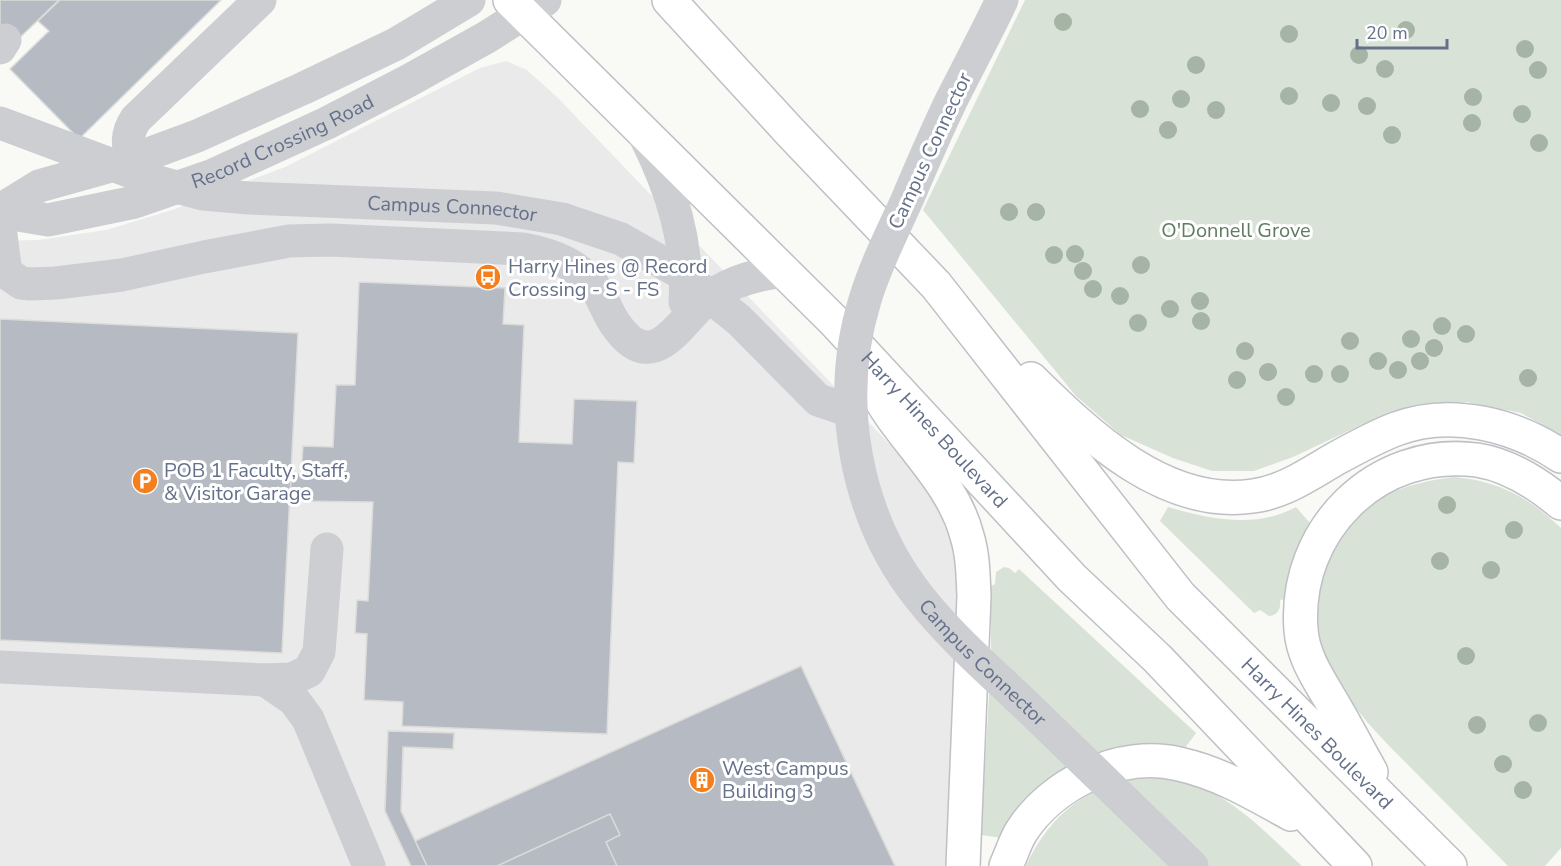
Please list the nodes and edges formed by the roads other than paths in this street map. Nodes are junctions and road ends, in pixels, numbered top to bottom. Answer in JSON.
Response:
{"nodes":[{"id":1,"x":260,"y":0,"type":"edge"},
{"id":2,"x":469,"y":0,"type":"edge"},
{"id":3,"x":669,"y":0,"type":"edge"},
{"id":4,"x":1002,"y":0,"type":"edge"},
{"id":5,"x":526,"y":5,"type":"edge"},
{"id":6,"x":0,"y":123,"type":"edge"},
{"id":7,"x":642,"y":130,"type":"junction"},
{"id":8,"x":132,"y":160,"type":"junction"},
{"id":9,"x":0,"y":211,"type":"edge"},
{"id":10,"x":0,"y":227,"type":"edge"},
{"id":11,"x":784,"y":271,"type":"junction"},
{"id":12,"x":936,"y":285,"type":"junction"},
{"id":13,"x":835,"y":322,"type":"junction"},
{"id":14,"x":682,"y":327,"type":"junction"},
{"id":15,"x":851,"y":411,"type":"junction"},
{"id":16,"x":1561,"y":456,"type":"edge"},
{"id":17,"x":1561,"y":503,"type":"edge"},
{"id":18,"x":327,"y":549,"type":"dead end"},
{"id":19,"x":0,"y":667,"type":"edge"},
{"id":20,"x":264,"y":680,"type":"junction"},
{"id":21,"x":1389,"y":805,"type":"junction"},
{"id":22,"x":1318,"y":829,"type":"junction"},
{"id":23,"x":369,"y":866,"type":"edge"},
{"id":24,"x":963,"y":866,"type":"edge"},
{"id":25,"x":1006,"y":866,"type":"edge"},
{"id":26,"x":1192,"y":866,"type":"edge"},
{"id":27,"x":1355,"y":866,"type":"edge"},
{"id":28,"x":1450,"y":866,"type":"edge"}],
"edges":[{"from":1,"to":8,"type":"street"},
{"from":2,"to":8,"type":"street","name":"Record Crossing Road"},
{"from":3,"to":12,"type":"main road","name":"Harry Hines Boulevard"},
{"from":4,"to":15,"type":"street","name":"Campus Connector","bridge":true},
{"from":5,"to":7,"type":"main road","name":"Harry Hines Boulevard"},
{"from":5,"to":9,"type":"street","name":"Record Crossing Road"},
{"from":6,"to":15,"type":"street","name":"Campus Connector","bridge":true},
{"from":7,"to":11,"type":"main road","name":"Harry Hines Boulevard"},
{"from":7,"to":14,"type":"street"},
{"from":8,"to":9,"type":"street","name":"Record Crossing Road"},
{"from":10,"to":14,"type":"street"},
{"from":11,"to":13,"type":"main road","name":"Harry Hines Boulevard"},
{"from":11,"to":14,"type":"street"},
{"from":12,"to":16,"type":"main road"},
{"from":12,"to":21,"type":"main road","name":"Harry Hines Boulevard"},
{"from":13,"to":22,"type":"main road","name":"Harry Hines Boulevard"},
{"from":13,"to":24,"type":"main road"},
{"from":15,"to":26,"type":"street","name":"Campus Connector","bridge":true},
{"from":17,"to":21,"type":"main road"},
{"from":18,"to":20,"type":"street"},
{"from":19,"to":20,"type":"street"},
{"from":20,"to":23,"type":"street"},
{"from":21,"to":28,"type":"main road","name":"Harry Hines Boulevard"},
{"from":22,"to":25,"type":"main road"},
{"from":22,"to":27,"type":"main road","name":"Harry Hines Boulevard"}]}
